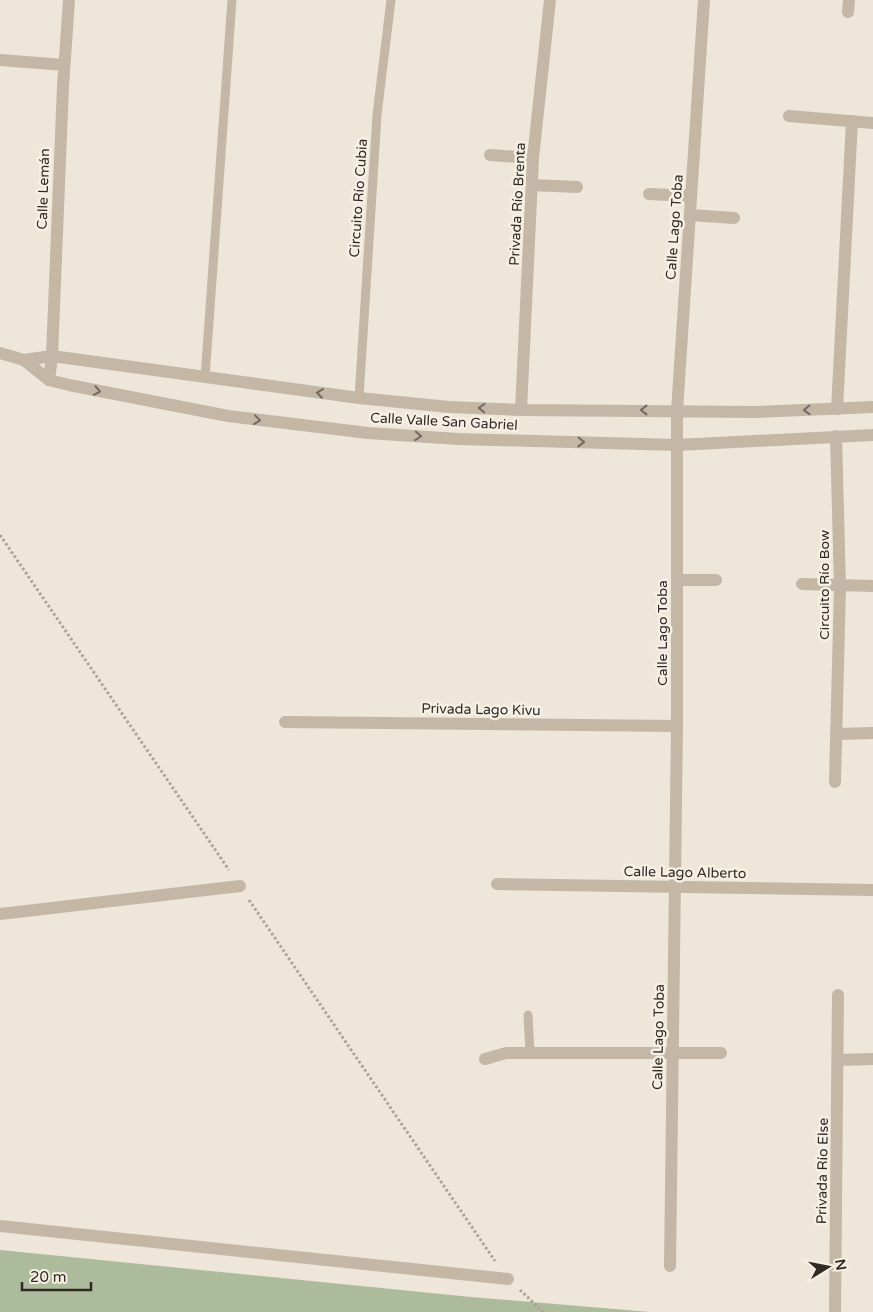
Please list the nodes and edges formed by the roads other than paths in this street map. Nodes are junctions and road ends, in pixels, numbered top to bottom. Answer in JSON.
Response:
{"nodes":[{"id":1,"x":69,"y":0,"type":"edge"},
{"id":2,"x":232,"y":0,"type":"edge"},
{"id":3,"x":391,"y":0,"type":"edge"},
{"id":4,"x":550,"y":0,"type":"edge"},
{"id":5,"x":704,"y":0,"type":"edge"},
{"id":6,"x":0,"y":60,"type":"edge"},
{"id":7,"x":64,"y":65,"type":"junction"},
{"id":8,"x":789,"y":116,"type":"dead end"},
{"id":9,"x":852,"y":121,"type":"junction"},
{"id":10,"x":873,"y":123,"type":"edge"},
{"id":11,"x":490,"y":156,"type":"dead end"},
{"id":12,"x":534,"y":158,"type":"junction"},
{"id":13,"x":532,"y":185,"type":"junction"},
{"id":14,"x":576,"y":187,"type":"dead end"},
{"id":15,"x":649,"y":194,"type":"dead end"},
{"id":16,"x":691,"y":196,"type":"junction"},
{"id":17,"x":690,"y":215,"type":"junction"},
{"id":18,"x":734,"y":218,"type":"dead end"},
{"id":19,"x":0,"y":354,"type":"edge"},
{"id":20,"x":52,"y":356,"type":"junction"},
{"id":21,"x":24,"y":360,"type":"junction"},
{"id":22,"x":205,"y":378,"type":"junction"},
{"id":23,"x":50,"y":380,"type":"junction"},
{"id":24,"x":359,"y":398,"type":"junction"},
{"id":25,"x":873,"y":407,"type":"edge"},
{"id":26,"x":837,"y":409,"type":"junction"},
{"id":27,"x":522,"y":410,"type":"junction"},
{"id":28,"x":678,"y":411,"type":"junction"},
{"id":29,"x":873,"y":435,"type":"edge"},
{"id":30,"x":836,"y":436,"type":"junction"},
{"id":31,"x":677,"y":445,"type":"junction"},
{"id":32,"x":677,"y":580,"type":"junction"},
{"id":33,"x":716,"y":580,"type":"dead end"},
{"id":34,"x":802,"y":584,"type":"dead end"},
{"id":35,"x":840,"y":586,"type":"junction"},
{"id":36,"x":873,"y":586,"type":"edge"},
{"id":37,"x":285,"y":722,"type":"dead end"},
{"id":38,"x":677,"y":726,"type":"junction"},
{"id":39,"x":873,"y":733,"type":"edge"},
{"id":40,"x":837,"y":734,"type":"junction"},
{"id":41,"x":835,"y":782,"type":"dead end"},
{"id":42,"x":497,"y":884,"type":"dead end"},
{"id":43,"x":240,"y":886,"type":"road end"},
{"id":44,"x":675,"y":888,"type":"junction"},
{"id":45,"x":873,"y":890,"type":"edge"},
{"id":46,"x":0,"y":914,"type":"edge"},
{"id":47,"x":838,"y":995,"type":"dead end"},
{"id":48,"x":528,"y":1015,"type":"dead end"},
{"id":49,"x":530,"y":1053,"type":"junction"},
{"id":50,"x":721,"y":1053,"type":"dead end"},
{"id":51,"x":672,"y":1054,"type":"junction"},
{"id":52,"x":485,"y":1059,"type":"dead end"},
{"id":53,"x":873,"y":1059,"type":"edge"},
{"id":54,"x":838,"y":1060,"type":"junction"},
{"id":55,"x":0,"y":1226,"type":"edge"},
{"id":56,"x":670,"y":1266,"type":"dead end"},
{"id":57,"x":508,"y":1279,"type":"road end"},
{"id":58,"x":835,"y":1312,"type":"edge"}],
"edges":[{"from":1,"to":7,"type":"street","name":"Calle Lemán"},
{"from":2,"to":22,"type":"lane"},
{"from":3,"to":24,"type":"lane","name":"Circuito Río Cubia"},
{"from":4,"to":12,"type":"street","name":"Privada Río Brenta"},
{"from":5,"to":16,"type":"street","name":"Calle Lago Toba"},
{"from":6,"to":7,"type":"street"},
{"from":7,"to":20,"type":"street","name":"Calle Lemán"},
{"from":8,"to":9,"type":"street"},
{"from":9,"to":10,"type":"street"},
{"from":9,"to":26,"type":"street"},
{"from":11,"to":12,"type":"street"},
{"from":12,"to":13,"type":"street","name":"Privada Río Brenta"},
{"from":13,"to":14,"type":"street"},
{"from":13,"to":27,"type":"street","name":"Privada Río Brenta"},
{"from":15,"to":16,"type":"street"},
{"from":16,"to":17,"type":"street","name":"Calle Lago Toba"},
{"from":17,"to":18,"type":"street"},
{"from":17,"to":28,"type":"street","name":"Calle Lago Toba"},
{"from":19,"to":21,"type":"street","name":"Calle Valle San Gabriel"},
{"from":20,"to":21,"type":"street","name":"Calle Valle San Gabriel"},
{"from":20,"to":22,"type":"street","name":"Calle Valle San Gabriel"},
{"from":20,"to":23,"type":"street","name":"Calle Lemán"},
{"from":21,"to":23,"type":"street","name":"Calle Valle San Gabriel"},
{"from":24,"to":22,"type":"street","name":"Calle Valle San Gabriel","one_way":true},
{"from":23,"to":31,"type":"street","name":"Calle Valle San Gabriel","one_way":true},
{"from":27,"to":24,"type":"street","name":"Calle Valle San Gabriel","one_way":true},
{"from":25,"to":26,"type":"street","name":"Calle Valle San Gabriel"},
{"from":26,"to":28,"type":"street","name":"Calle Valle San Gabriel","one_way":true},
{"from":28,"to":27,"type":"street","name":"Calle Valle San Gabriel","one_way":true},
{"from":28,"to":31,"type":"street","name":"Calle Lago Toba"},
{"from":29,"to":30,"type":"street","name":"Calle Valle San Gabriel"},
{"from":30,"to":31,"type":"street","name":"Calle Valle San Gabriel"},
{"from":30,"to":35,"type":"street","name":"Circuito Río Bow"},
{"from":31,"to":32,"type":"street","name":"Calle Lago Toba"},
{"from":32,"to":33,"type":"street"},
{"from":32,"to":38,"type":"street","name":"Calle Lago Toba"},
{"from":34,"to":35,"type":"street"},
{"from":35,"to":36,"type":"street"},
{"from":35,"to":40,"type":"street","name":"Circuito Río Bow"},
{"from":37,"to":38,"type":"street","name":"Privada Lago Kivu"},
{"from":38,"to":44,"type":"street","name":"Calle Lago Toba"},
{"from":39,"to":40,"type":"street"},
{"from":40,"to":41,"type":"street","name":"Circuito Río Bow"},
{"from":42,"to":44,"type":"street","name":"Calle Lago Alberto"},
{"from":43,"to":46,"type":"street"},
{"from":44,"to":45,"type":"street","name":"Calle Lago Alberto"},
{"from":44,"to":51,"type":"street","name":"Calle Lago Toba"},
{"from":47,"to":54,"type":"street","name":"Privada Río Else"},
{"from":48,"to":49,"type":"lane"},
{"from":49,"to":51,"type":"street"},
{"from":49,"to":52,"type":"street"},
{"from":50,"to":51,"type":"street"},
{"from":51,"to":56,"type":"street","name":"Calle Lago Toba"},
{"from":53,"to":54,"type":"street"},
{"from":54,"to":58,"type":"street","name":"Privada Río Else"},
{"from":55,"to":57,"type":"street"}]}
